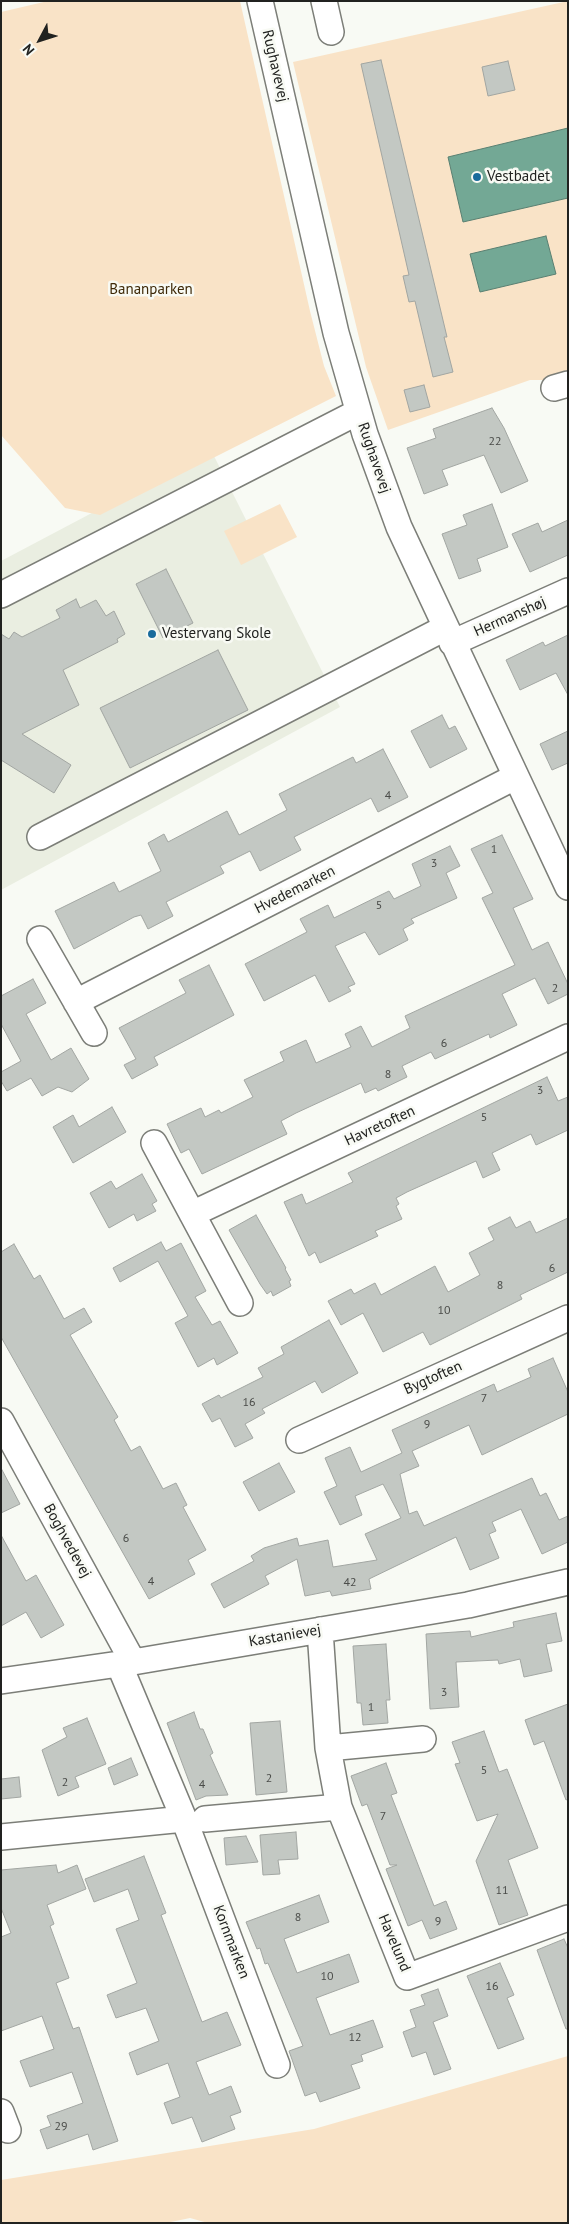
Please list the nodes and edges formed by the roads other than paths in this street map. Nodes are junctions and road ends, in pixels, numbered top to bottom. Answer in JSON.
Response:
{"nodes":[{"id":1,"x":260,"y":1,"type":"edge"},
{"id":2,"x":324,"y":1,"type":"edge"},
{"id":3,"x":331,"y":32,"type":"dead end"},
{"id":4,"x":358,"y":412,"type":"junction"},
{"id":5,"x":568,"y":591,"type":"edge"},
{"id":6,"x":1,"y":595,"type":"edge"},
{"id":7,"x":448,"y":636,"type":"junction"},
{"id":8,"x":515,"y":777,"type":"junction"},
{"id":9,"x":40,"y":837,"type":"dead end"},
{"id":10,"x":568,"y":887,"type":"edge"},
{"id":11,"x":40,"y":939,"type":"dead end"},
{"id":12,"x":76,"y":1002,"type":"junction"},
{"id":13,"x":94,"y":1033,"type":"dead end"},
{"id":14,"x":568,"y":1037,"type":"edge"},
{"id":15,"x":154,"y":1143,"type":"dead end"},
{"id":16,"x":192,"y":1214,"type":"junction"},
{"id":17,"x":240,"y":1303,"type":"dead end"},
{"id":18,"x":568,"y":1318,"type":"edge"},
{"id":19,"x":1,"y":1421,"type":"edge"},
{"id":20,"x":299,"y":1440,"type":"dead end"},
{"id":21,"x":568,"y":1582,"type":"edge"},
{"id":22,"x":320,"y":1630,"type":"junction"},
{"id":23,"x":126,"y":1663,"type":"junction"},
{"id":24,"x":1,"y":1681,"type":"edge"},
{"id":25,"x":423,"y":1739,"type":"dead end"},
{"id":26,"x":328,"y":1748,"type":"junction"},
{"id":27,"x":339,"y":1808,"type":"junction"},
{"id":28,"x":195,"y":1819,"type":"junction"},
{"id":29,"x":1,"y":1837,"type":"edge"},
{"id":30,"x":568,"y":1918,"type":"edge"},
{"id":31,"x":277,"y":2065,"type":"dead end"}],
"edges":[{"from":1,"to":4,"type":"street","name":"Rughavevej"},
{"from":2,"to":3,"type":"street"},
{"from":4,"to":6,"type":"street"},
{"from":4,"to":7,"type":"street","name":"Rughavevej"},
{"from":5,"to":7,"type":"street","name":"Hermanshøj"},
{"from":7,"to":8,"type":"street","name":"Rughavevej"},
{"from":7,"to":9,"type":"street","name":"Hermanshøj"},
{"from":8,"to":10,"type":"street","name":"Rughavevej"},
{"from":8,"to":12,"type":"street","name":"Hvedemarken"},
{"from":11,"to":12,"type":"street"},
{"from":12,"to":13,"type":"street"},
{"from":14,"to":16,"type":"street","name":"Havretoften"},
{"from":15,"to":16,"type":"street"},
{"from":16,"to":17,"type":"street"},
{"from":18,"to":20,"type":"street","name":"Bygtoften"},
{"from":19,"to":23,"type":"street","name":"Boghvedevej"},
{"from":21,"to":22,"type":"street","name":"Kastanievej"},
{"from":22,"to":23,"type":"street","name":"Kastanievej"},
{"from":22,"to":26,"type":"street","name":"Havelund"},
{"from":23,"to":24,"type":"street","name":"Kastanievej"},
{"from":23,"to":28,"type":"street","name":"Kornmarken"},
{"from":25,"to":26,"type":"street"},
{"from":26,"to":27,"type":"street","name":"Havelund"},
{"from":27,"to":28,"type":"street"},
{"from":27,"to":30,"type":"street","name":"Havelund"},
{"from":28,"to":29,"type":"street"},
{"from":28,"to":31,"type":"street","name":"Kornmarken"}]}
